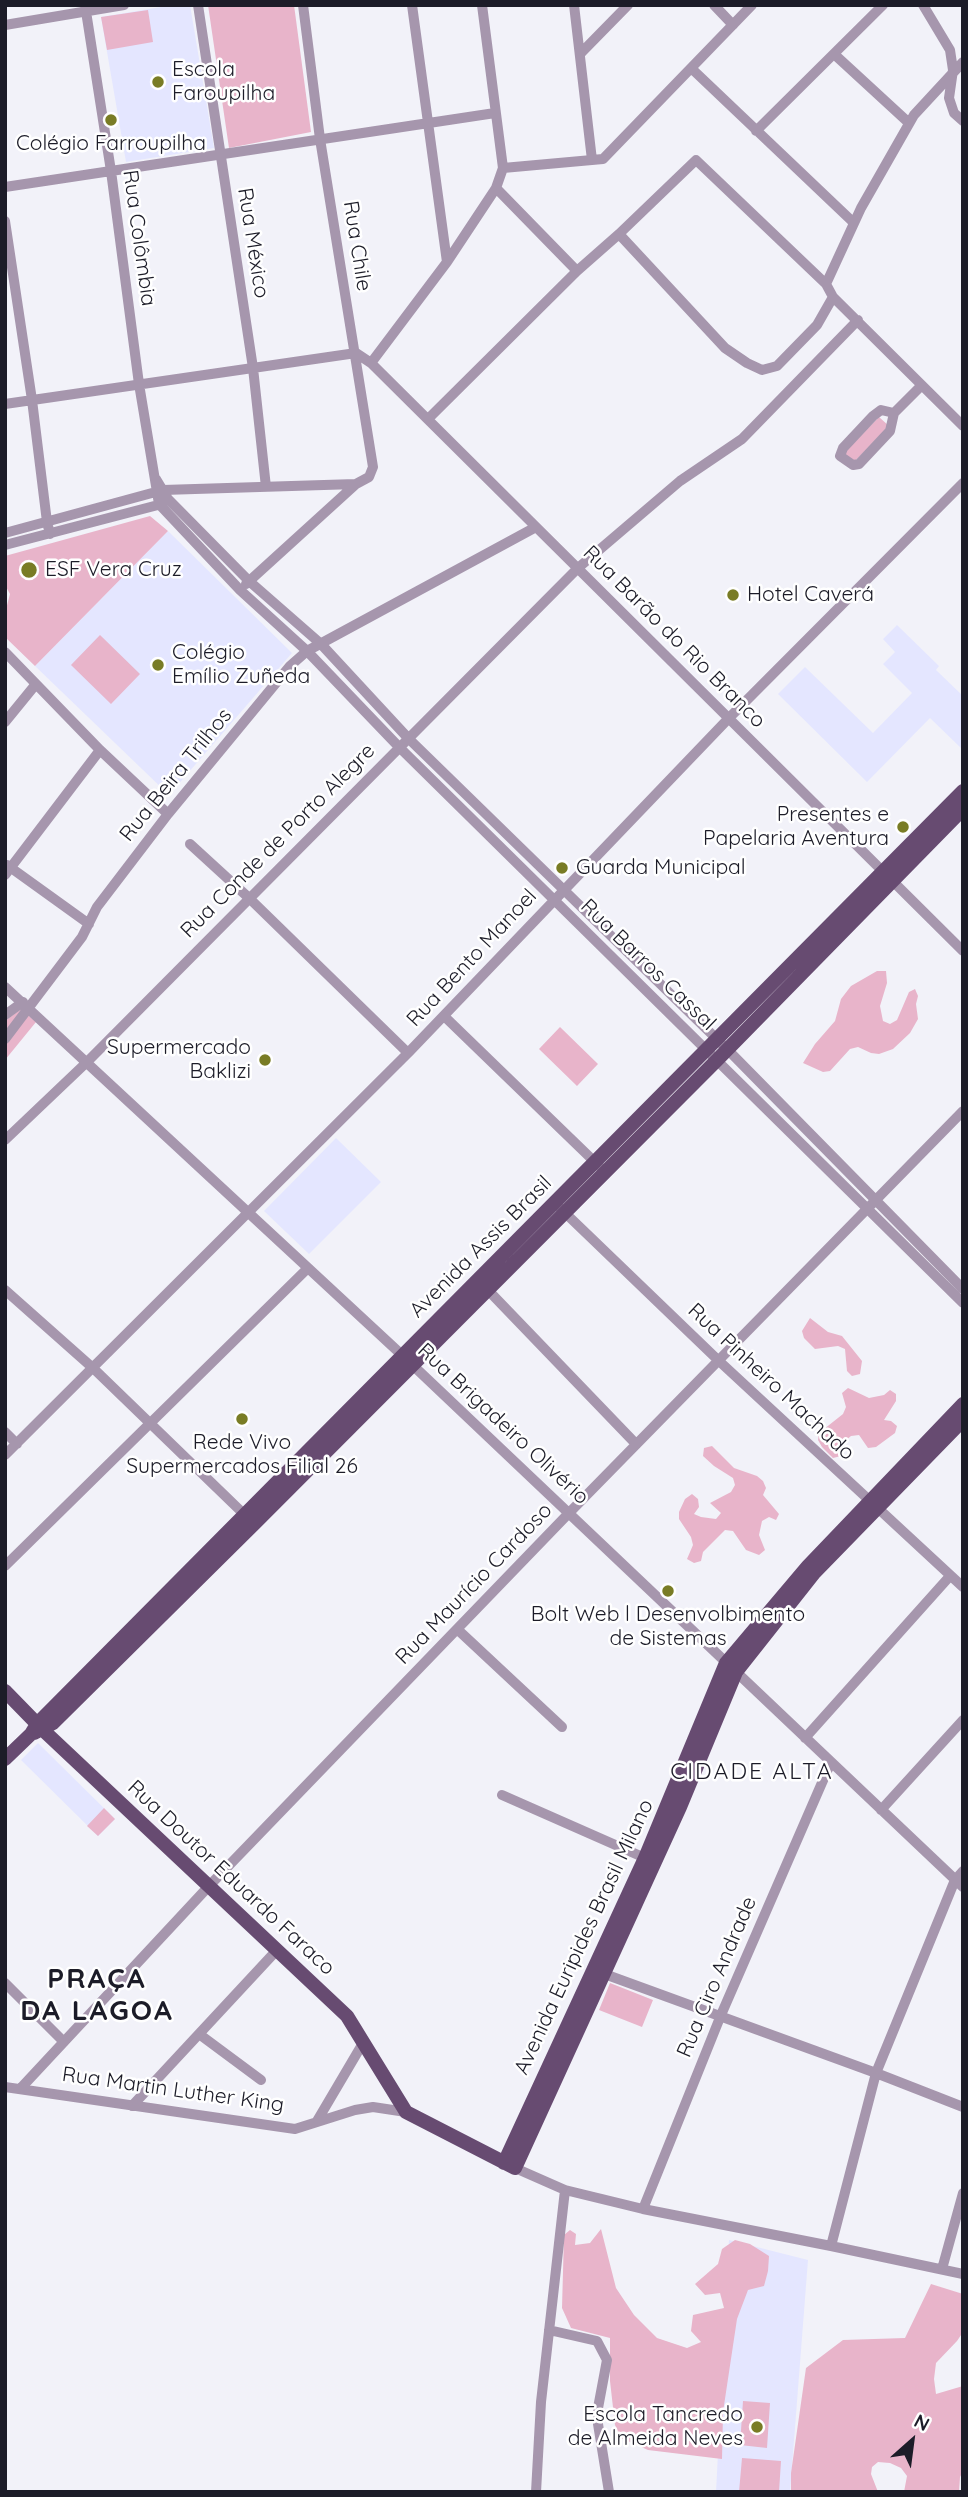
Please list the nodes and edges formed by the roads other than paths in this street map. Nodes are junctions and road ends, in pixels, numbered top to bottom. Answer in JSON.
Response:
{"nodes":[{"id":1,"x":124,"y":5,"type":"edge"},
{"id":2,"x":198,"y":5,"type":"edge"},
{"id":3,"x":303,"y":5,"type":"edge"},
{"id":4,"x":412,"y":5,"type":"edge"},
{"id":5,"x":482,"y":5,"type":"edge"},
{"id":6,"x":574,"y":5,"type":"edge"},
{"id":7,"x":628,"y":5,"type":"edge"},
{"id":8,"x":714,"y":5,"type":"edge"},
{"id":9,"x":752,"y":5,"type":"edge"},
{"id":10,"x":883,"y":5,"type":"edge"},
{"id":11,"x":923,"y":5,"type":"edge"},
{"id":12,"x":85,"y":8,"type":"edge"},
{"id":13,"x":733,"y":24,"type":"junction"},
{"id":14,"x":5,"y":25,"type":"edge"},
{"id":15,"x":580,"y":54,"type":"junction"},
{"id":16,"x":834,"y":54,"type":"junction"},
{"id":17,"x":963,"y":62,"type":"edge"},
{"id":18,"x":691,"y":68,"type":"junction"},
{"id":19,"x":953,"y":70,"type":"junction"},
{"id":20,"x":495,"y":113,"type":"junction"},
{"id":21,"x":963,"y":121,"type":"edge"},
{"id":22,"x":427,"y":123,"type":"junction"},
{"id":23,"x":909,"y":123,"type":"junction"},
{"id":24,"x":756,"y":131,"type":"junction"},
{"id":25,"x":320,"y":139,"type":"junction"},
{"id":26,"x":220,"y":154,"type":"junction"},
{"id":27,"x":592,"y":160,"type":"junction"},
{"id":28,"x":503,"y":168,"type":"junction"},
{"id":29,"x":111,"y":171,"type":"junction"},
{"id":30,"x":5,"y":187,"type":"edge"},
{"id":31,"x":496,"y":188,"type":"junction"},
{"id":32,"x":5,"y":220,"type":"edge"},
{"id":33,"x":854,"y":223,"type":"junction"},
{"id":34,"x":619,"y":234,"type":"junction"},
{"id":35,"x":447,"y":262,"type":"junction"},
{"id":36,"x":577,"y":271,"type":"junction"},
{"id":37,"x":826,"y":284,"type":"junction"},
{"id":38,"x":833,"y":298,"type":"junction"},
{"id":39,"x":858,"y":320,"type":"junction"},
{"id":40,"x":356,"y":353,"type":"junction"},
{"id":41,"x":371,"y":363,"type":"junction"},
{"id":42,"x":253,"y":368,"type":"junction"},
{"id":43,"x":139,"y":384,"type":"junction"},
{"id":44,"x":921,"y":386,"type":"junction"},
{"id":45,"x":32,"y":400,"type":"junction"},
{"id":46,"x":5,"y":404,"type":"edge"},
{"id":47,"x":894,"y":413,"type":"junction"},
{"id":48,"x":428,"y":419,"type":"junction"},
{"id":49,"x":963,"y":426,"type":"edge"},
{"id":50,"x":963,"y":483,"type":"edge"},
{"id":51,"x":356,"y":484,"type":"junction"},
{"id":52,"x":266,"y":487,"type":"junction"},
{"id":53,"x":161,"y":497,"type":"junction"},
{"id":54,"x":536,"y":527,"type":"junction"},
{"id":55,"x":48,"y":528,"type":"junction"},
{"id":56,"x":5,"y":533,"type":"edge"},
{"id":57,"x":5,"y":545,"type":"edge"},
{"id":58,"x":578,"y":568,"type":"junction"},
{"id":59,"x":249,"y":581,"type":"junction"},
{"id":60,"x":240,"y":590,"type":"junction"},
{"id":61,"x":321,"y":644,"type":"junction"},
{"id":62,"x":307,"y":651,"type":"junction"},
{"id":63,"x":5,"y":652,"type":"edge"},
{"id":64,"x":36,"y":684,"type":"junction"},
{"id":65,"x":729,"y":718,"type":"junction"},
{"id":66,"x":5,"y":722,"type":"edge"},
{"id":67,"x":408,"y":738,"type":"junction"},
{"id":68,"x":399,"y":747,"type":"junction"},
{"id":69,"x":100,"y":750,"type":"junction"},
{"id":70,"x":963,"y":791,"type":"edge"},
{"id":71,"x":963,"y":808,"type":"edge"},
{"id":72,"x":168,"y":814,"type":"junction"},
{"id":73,"x":190,"y":844,"type":"dead end"},
{"id":74,"x":7,"y":869,"type":"edge"},
{"id":75,"x":888,"y":875,"type":"junction"},
{"id":76,"x":564,"y":889,"type":"junction"},
{"id":77,"x":249,"y":898,"type":"junction"},
{"id":78,"x":554,"y":900,"type":"junction"},
{"id":79,"x":89,"y":924,"type":"junction"},
{"id":80,"x":963,"y":951,"type":"edge"},
{"id":81,"x":7,"y":992,"type":"edge"},
{"id":82,"x":26,"y":1005,"type":"junction"},
{"id":83,"x":5,"y":1015,"type":"edge"},
{"id":84,"x":444,"y":1016,"type":"junction"},
{"id":85,"x":5,"y":1039,"type":"edge"},
{"id":86,"x":717,"y":1049,"type":"junction"},
{"id":87,"x":408,"y":1053,"type":"junction"},
{"id":88,"x":87,"y":1062,"type":"junction"},
{"id":89,"x":963,"y":1111,"type":"edge"},
{"id":90,"x":807,"y":1130,"type":"junction"},
{"id":91,"x":797,"y":1139,"type":"junction"},
{"id":92,"x":5,"y":1140,"type":"edge"},
{"id":93,"x":600,"y":1167,"type":"junction"},
{"id":94,"x":871,"y":1204,"type":"junction"},
{"id":95,"x":560,"y":1208,"type":"junction"},
{"id":96,"x":248,"y":1211,"type":"junction"},
{"id":97,"x":931,"y":1265,"type":"junction"},
{"id":98,"x":308,"y":1268,"type":"junction"},
{"id":99,"x":482,"y":1284,"type":"junction"},
{"id":100,"x":963,"y":1289,"type":"edge"},
{"id":101,"x":5,"y":1290,"type":"edge"},
{"id":102,"x":963,"y":1303,"type":"edge"},
{"id":103,"x":407,"y":1360,"type":"junction"},
{"id":104,"x":719,"y":1361,"type":"junction"},
{"id":105,"x":94,"y":1369,"type":"junction"},
{"id":106,"x":961,"y":1412,"type":"edge"},
{"id":107,"x":149,"y":1423,"type":"junction"},
{"id":108,"x":5,"y":1432,"type":"edge"},
{"id":109,"x":17,"y":1444,"type":"junction"},
{"id":110,"x":636,"y":1444,"type":"junction"},
{"id":111,"x":5,"y":1455,"type":"edge"},
{"id":112,"x":874,"y":1504,"type":"junction"},
{"id":113,"x":569,"y":1513,"type":"junction"},
{"id":114,"x":249,"y":1519,"type":"junction"},
{"id":115,"x":5,"y":1566,"type":"edge"},
{"id":116,"x":950,"y":1576,"type":"junction"},
{"id":117,"x":963,"y":1587,"type":"edge"},
{"id":118,"x":457,"y":1629,"type":"junction"},
{"id":119,"x":731,"y":1667,"type":"junction"},
{"id":120,"x":6,"y":1693,"type":"edge"},
{"id":121,"x":963,"y":1720,"type":"edge"},
{"id":122,"x":562,"y":1727,"type":"dead end"},
{"id":123,"x":37,"y":1729,"type":"junction"},
{"id":124,"x":805,"y":1738,"type":"junction"},
{"id":125,"x":5,"y":1759,"type":"edge"},
{"id":126,"x":831,"y":1762,"type":"junction"},
{"id":127,"x":502,"y":1795,"type":"dead end"},
{"id":128,"x":675,"y":1805,"type":"junction"},
{"id":129,"x":881,"y":1810,"type":"junction"},
{"id":130,"x":645,"y":1858,"type":"junction"},
{"id":131,"x":960,"y":1879,"type":"edge"},
{"id":132,"x":209,"y":1886,"type":"junction"},
{"id":133,"x":621,"y":1921,"type":"junction"},
{"id":134,"x":277,"y":1950,"type":"junction"},
{"id":135,"x":599,"y":1972,"type":"junction"},
{"id":136,"x":5,"y":1983,"type":"edge"},
{"id":137,"x":721,"y":2015,"type":"junction"},
{"id":138,"x":199,"y":2034,"type":"junction"},
{"id":139,"x":64,"y":2042,"type":"junction"},
{"id":140,"x":363,"y":2043,"type":"junction"},
{"id":141,"x":876,"y":2073,"type":"junction"},
{"id":142,"x":261,"y":2080,"type":"dead end"},
{"id":143,"x":5,"y":2087,"type":"edge"},
{"id":144,"x":20,"y":2089,"type":"junction"},
{"id":145,"x":132,"y":2106,"type":"junction"},
{"id":146,"x":963,"y":2107,"type":"edge"},
{"id":147,"x":406,"y":2112,"type":"junction"},
{"id":148,"x":317,"y":2121,"type":"junction"},
{"id":149,"x":509,"y":2166,"type":"junction"},
{"id":150,"x":565,"y":2190,"type":"junction"},
{"id":151,"x":963,"y":2193,"type":"edge"},
{"id":152,"x":643,"y":2209,"type":"junction"},
{"id":153,"x":831,"y":2246,"type":"junction"},
{"id":154,"x":942,"y":2269,"type":"junction"},
{"id":155,"x":963,"y":2274,"type":"edge"},
{"id":156,"x":549,"y":2330,"type":"junction"},
{"id":157,"x":536,"y":2492,"type":"edge"},
{"id":158,"x":609,"y":2492,"type":"edge"}],
"edges":[{"from":1,"to":12,"type":"street"},
{"from":2,"to":26,"type":"street","name":"Rua México"},
{"from":3,"to":25,"type":"street","name":"Rua Chile"},
{"from":4,"to":22,"type":"street"},
{"from":5,"to":20,"type":"street"},
{"from":6,"to":15,"type":"street"},
{"from":7,"to":15,"type":"street"},
{"from":8,"to":13,"type":"street"},
{"from":9,"to":13,"type":"street"},
{"from":10,"to":16,"type":"street"},
{"from":11,"to":19,"type":"street"},
{"from":12,"to":14,"type":"street"},
{"from":12,"to":29,"type":"street","name":"Rua Colômbia"},
{"from":13,"to":18,"type":"street"},
{"from":15,"to":27,"type":"street"},
{"from":16,"to":23,"type":"street"},
{"from":16,"to":24,"type":"street"},
{"from":17,"to":19,"type":"street"},
{"from":18,"to":24,"type":"street"},
{"from":18,"to":27,"type":"street"},
{"from":19,"to":21,"type":"street"},
{"from":19,"to":23,"type":"street"},
{"from":20,"to":22,"type":"street"},
{"from":20,"to":28,"type":"street"},
{"from":22,"to":25,"type":"street"},
{"from":22,"to":35,"type":"street"},
{"from":23,"to":33,"type":"street"},
{"from":24,"to":33,"type":"street"},
{"from":25,"to":26,"type":"street"},
{"from":25,"to":40,"type":"street","name":"Rua Chile"},
{"from":26,"to":29,"type":"street"},
{"from":26,"to":42,"type":"street","name":"Rua México"},
{"from":27,"to":28,"type":"street"},
{"from":28,"to":31,"type":"street"},
{"from":29,"to":30,"type":"street"},
{"from":29,"to":43,"type":"street","name":"Rua Colômbia"},
{"from":31,"to":35,"type":"street"},
{"from":31,"to":36,"type":"street"},
{"from":32,"to":45,"type":"street"},
{"from":33,"to":37,"type":"street"},
{"from":34,"to":36,"type":"street"},
{"from":34,"to":37,"type":"street"},
{"from":34,"to":38,"type":"street"},
{"from":35,"to":41,"type":"street"},
{"from":36,"to":48,"type":"street"},
{"from":37,"to":38,"type":"street"},
{"from":38,"to":39,"type":"street"},
{"from":39,"to":44,"type":"street"},
{"from":39,"to":58,"type":"street"},
{"from":40,"to":41,"type":"street","name":"Rua Barão do Rio Branco"},
{"from":40,"to":42,"type":"street"},
{"from":40,"to":51,"type":"street","name":"Rua Chile"},
{"from":41,"to":48,"type":"street","name":"Rua Barão do Rio Branco"},
{"from":42,"to":43,"type":"street"},
{"from":42,"to":52,"type":"street","name":"Rua México"},
{"from":43,"to":45,"type":"street"},
{"from":43,"to":53,"type":"street","name":"Rua Colômbia"},
{"from":44,"to":47,"type":"street"},
{"from":44,"to":49,"type":"street"},
{"from":45,"to":46,"type":"street"},
{"from":45,"to":55,"type":"street"},
{"from":47,"to":47,"type":"street"},
{"from":48,"to":54,"type":"street","name":"Rua Barão do Rio Branco"},
{"from":50,"to":65,"type":"street","name":"Rua Bento Manoel"},
{"from":51,"to":52,"type":"street"},
{"from":51,"to":59,"type":"street"},
{"from":52,"to":53,"type":"street"},
{"from":53,"to":55,"type":"street"},
{"from":53,"to":59,"type":"street","name":"Rua Barros Cassal"},
{"from":53,"to":60,"type":"street","name":"Rua Barros Cassal"},
{"from":54,"to":58,"type":"street","name":"Rua Barão do Rio Branco"},
{"from":54,"to":61,"type":"street","name":"Rua Beira Trilhos"},
{"from":55,"to":56,"type":"street"},
{"from":55,"to":57,"type":"street"},
{"from":58,"to":65,"type":"street","name":"Rua Barão do Rio Branco"},
{"from":58,"to":67,"type":"street","name":"Rua Conde de Porto Alegre"},
{"from":59,"to":60,"type":"street"},
{"from":59,"to":61,"type":"street","name":"Rua Barros Cassal"},
{"from":60,"to":62,"type":"street","name":"Rua Barros Cassal"},
{"from":61,"to":62,"type":"street","name":"Rua Beira Trilhos"},
{"from":61,"to":67,"type":"street","name":"Rua Barros Cassal"},
{"from":62,"to":68,"type":"street","name":"Rua Barros Cassal"},
{"from":62,"to":72,"type":"street","name":"Rua Beira Trilhos"},
{"from":63,"to":64,"type":"street"},
{"from":64,"to":66,"type":"street"},
{"from":64,"to":69,"type":"street"},
{"from":65,"to":75,"type":"street","name":"Rua Barão do Rio Branco"},
{"from":65,"to":76,"type":"street","name":"Rua Bento Manoel"},
{"from":67,"to":68,"type":"street","name":"Rua Conde de Porto Alegre"},
{"from":67,"to":76,"type":"street","name":"Rua Barros Cassal"},
{"from":68,"to":77,"type":"street","name":"Rua Conde de Porto Alegre"},
{"from":68,"to":78,"type":"street","name":"Rua Barros Cassal"},
{"from":69,"to":72,"type":"street"},
{"from":69,"to":74,"type":"street"},
{"from":70,"to":75,"type":"main road","name":"Avenida Assis Brasil"},
{"from":71,"to":75,"type":"main road","name":"Avenida Assis Brasil"},
{"from":72,"to":79,"type":"street","name":"Rua Beira Trilhos"},
{"from":73,"to":77,"type":"street"},
{"from":74,"to":79,"type":"street"},
{"from":75,"to":80,"type":"street","name":"Rua Barão do Rio Branco"},
{"from":75,"to":86,"type":"main road","name":"Avenida Assis Brasil"},
{"from":76,"to":78,"type":"street","name":"Rua Bento Manoel"},
{"from":76,"to":86,"type":"street","name":"Rua Barros Cassal"},
{"from":77,"to":87,"type":"street"},
{"from":77,"to":88,"type":"street","name":"Rua Conde de Porto Alegre"},
{"from":78,"to":84,"type":"street","name":"Rua Bento Manoel"},
{"from":78,"to":86,"type":"street","name":"Rua Barros Cassal"},
{"from":79,"to":82,"type":"street","name":"Rua Beira Trilhos"},
{"from":81,"to":82,"type":"street","name":"Rua Brigadeiro Olivério"},
{"from":82,"to":83,"type":"street"},
{"from":82,"to":85,"type":"street","name":"Rua Beira Trilhos"},
{"from":82,"to":88,"type":"street","name":"Rua Brigadeiro Olivério"},
{"from":84,"to":87,"type":"street","name":"Rua Bento Manoel"},
{"from":84,"to":93,"type":"street"},
{"from":86,"to":90,"type":"street","name":"Rua Barros Cassal"},
{"from":86,"to":91,"type":"street","name":"Rua Barros Cassal"},
{"from":86,"to":93,"type":"main road","name":"Avenida Assis Brasil"},
{"from":87,"to":96,"type":"street","name":"Rua Bento Manoel"},
{"from":88,"to":92,"type":"street","name":"Rua Conde de Porto Alegre"},
{"from":88,"to":96,"type":"street","name":"Rua Brigadeiro Olivério"},
{"from":89,"to":94,"type":"street","name":"Rua Maurício Cardoso"},
{"from":90,"to":91,"type":"street"},
{"from":90,"to":94,"type":"street","name":"Rua Barros Cassal"},
{"from":91,"to":94,"type":"street","name":"Rua Barros Cassal"},
{"from":93,"to":95,"type":"main road","name":"Avenida Assis Brasil"},
{"from":94,"to":97,"type":"street","name":"Rua Barros Cassal"},
{"from":94,"to":104,"type":"street","name":"Rua Maurício Cardoso"},
{"from":95,"to":99,"type":"main road","name":"Avenida Assis Brasil"},
{"from":95,"to":104,"type":"street","name":"Rua Pinheiro Machado"},
{"from":96,"to":98,"type":"street","name":"Rua Brigadeiro Olivério"},
{"from":96,"to":105,"type":"street","name":"Rua Bento Manoel"},
{"from":97,"to":100,"type":"street","name":"Rua Barros Cassal"},
{"from":97,"to":102,"type":"street","name":"Rua Barros Cassal"},
{"from":98,"to":103,"type":"street","name":"Rua Brigadeiro Olivério"},
{"from":98,"to":107,"type":"street"},
{"from":99,"to":103,"type":"main road","name":"Avenida Assis Brasil"},
{"from":99,"to":110,"type":"street"},
{"from":101,"to":105,"type":"street"},
{"from":103,"to":113,"type":"street","name":"Rua Brigadeiro Olivério"},
{"from":103,"to":114,"type":"main road","name":"Avenida Assis Brasil"},
{"from":104,"to":110,"type":"street","name":"Rua Maurício Cardoso"},
{"from":104,"to":112,"type":"street","name":"Rua Pinheiro Machado"},
{"from":105,"to":107,"type":"street"},
{"from":105,"to":109,"type":"street","name":"Rua Bento Manoel"},
{"from":106,"to":112,"type":"main road","name":"Avenida Euripides Brasil Milano"},
{"from":107,"to":114,"type":"street"},
{"from":107,"to":115,"type":"street"},
{"from":108,"to":109,"type":"street"},
{"from":109,"to":111,"type":"street","name":"Rua Bento Manoel"},
{"from":110,"to":113,"type":"street","name":"Rua Maurício Cardoso"},
{"from":112,"to":116,"type":"street","name":"Rua Pinheiro Machado"},
{"from":112,"to":119,"type":"main road","name":"Avenida Euripides Brasil Milano"},
{"from":113,"to":118,"type":"street","name":"Rua Maurício Cardoso"},
{"from":113,"to":119,"type":"street","name":"Rua Brigadeiro Olivério"},
{"from":114,"to":123,"type":"main road","name":"Avenida Assis Brasil"},
{"from":116,"to":117,"type":"street","name":"Rua Pinheiro Machado"},
{"from":116,"to":124,"type":"street"},
{"from":118,"to":122,"type":"street"},
{"from":118,"to":132,"type":"street","name":"Rua Maurício Cardoso"},
{"from":119,"to":124,"type":"street","name":"Rua Brigadeiro Olivério"},
{"from":119,"to":128,"type":"main road","name":"Avenida Euripides Brasil Milano"},
{"from":120,"to":123,"type":"main road","name":"Rua Doutor Eduardo Faraco"},
{"from":121,"to":129,"type":"street"},
{"from":123,"to":125,"type":"main road","name":"Avenida Assis Brasil"},
{"from":123,"to":132,"type":"main road","name":"Rua Doutor Eduardo Faraco"},
{"from":124,"to":126,"type":"street","name":"Rua Brigadeiro Olivério"},
{"from":126,"to":129,"type":"street","name":"Rua Brigadeiro Olivério"},
{"from":126,"to":137,"type":"street","name":"Rua Ciro Andrade"},
{"from":127,"to":130,"type":"street"},
{"from":128,"to":130,"type":"main road","name":"Avenida Euripides Brasil Milano"},
{"from":128,"to":133,"type":"main road","name":"Avenida Euripides Brasil Milano"},
{"from":129,"to":131,"type":"street","name":"Rua Brigadeiro Olivério"},
{"from":130,"to":133,"type":"main road","name":"Avenida Euripides Brasil Milano"},
{"from":131,"to":141,"type":"street"},
{"from":132,"to":134,"type":"main road","name":"Rua Doutor Eduardo Faraco"},
{"from":132,"to":139,"type":"street","name":"Rua Maurício Cardoso"},
{"from":133,"to":135,"type":"main road","name":"Avenida Euripides Brasil Milano"},
{"from":134,"to":138,"type":"street"},
{"from":134,"to":140,"type":"main road","name":"Rua Doutor Eduardo Faraco"},
{"from":135,"to":137,"type":"street"},
{"from":135,"to":149,"type":"main road","name":"Avenida Euripides Brasil Milano"},
{"from":136,"to":139,"type":"street"},
{"from":137,"to":141,"type":"street"},
{"from":137,"to":152,"type":"street","name":"Rua Ciro Andrade"},
{"from":138,"to":142,"type":"street"},
{"from":138,"to":145,"type":"street"},
{"from":139,"to":144,"type":"street","name":"Rua Maurício Cardoso"},
{"from":140,"to":147,"type":"main road","name":"Rua Doutor Eduardo Faraco"},
{"from":140,"to":148,"type":"street"},
{"from":141,"to":146,"type":"street"},
{"from":141,"to":153,"type":"street"},
{"from":143,"to":144,"type":"street","name":"Rua Martin Luther King"},
{"from":144,"to":145,"type":"street","name":"Rua Martin Luther King"},
{"from":145,"to":148,"type":"street","name":"Rua Martin Luther King"},
{"from":147,"to":148,"type":"street","name":"Rua Martin Luther King"},
{"from":147,"to":149,"type":"main road","name":"Rua Martin Luther King"},
{"from":149,"to":150,"type":"street","name":"Rua Martin Luther King"},
{"from":150,"to":152,"type":"street","name":"Rua Martin Luther King"},
{"from":150,"to":156,"type":"street"},
{"from":151,"to":154,"type":"street"},
{"from":152,"to":153,"type":"street","name":"Rua Martin Luther King"},
{"from":153,"to":154,"type":"street","name":"Rua Martin Luther King"},
{"from":154,"to":155,"type":"street","name":"Rua Martin Luther King"},
{"from":156,"to":157,"type":"street"},
{"from":156,"to":158,"type":"street"}]}
